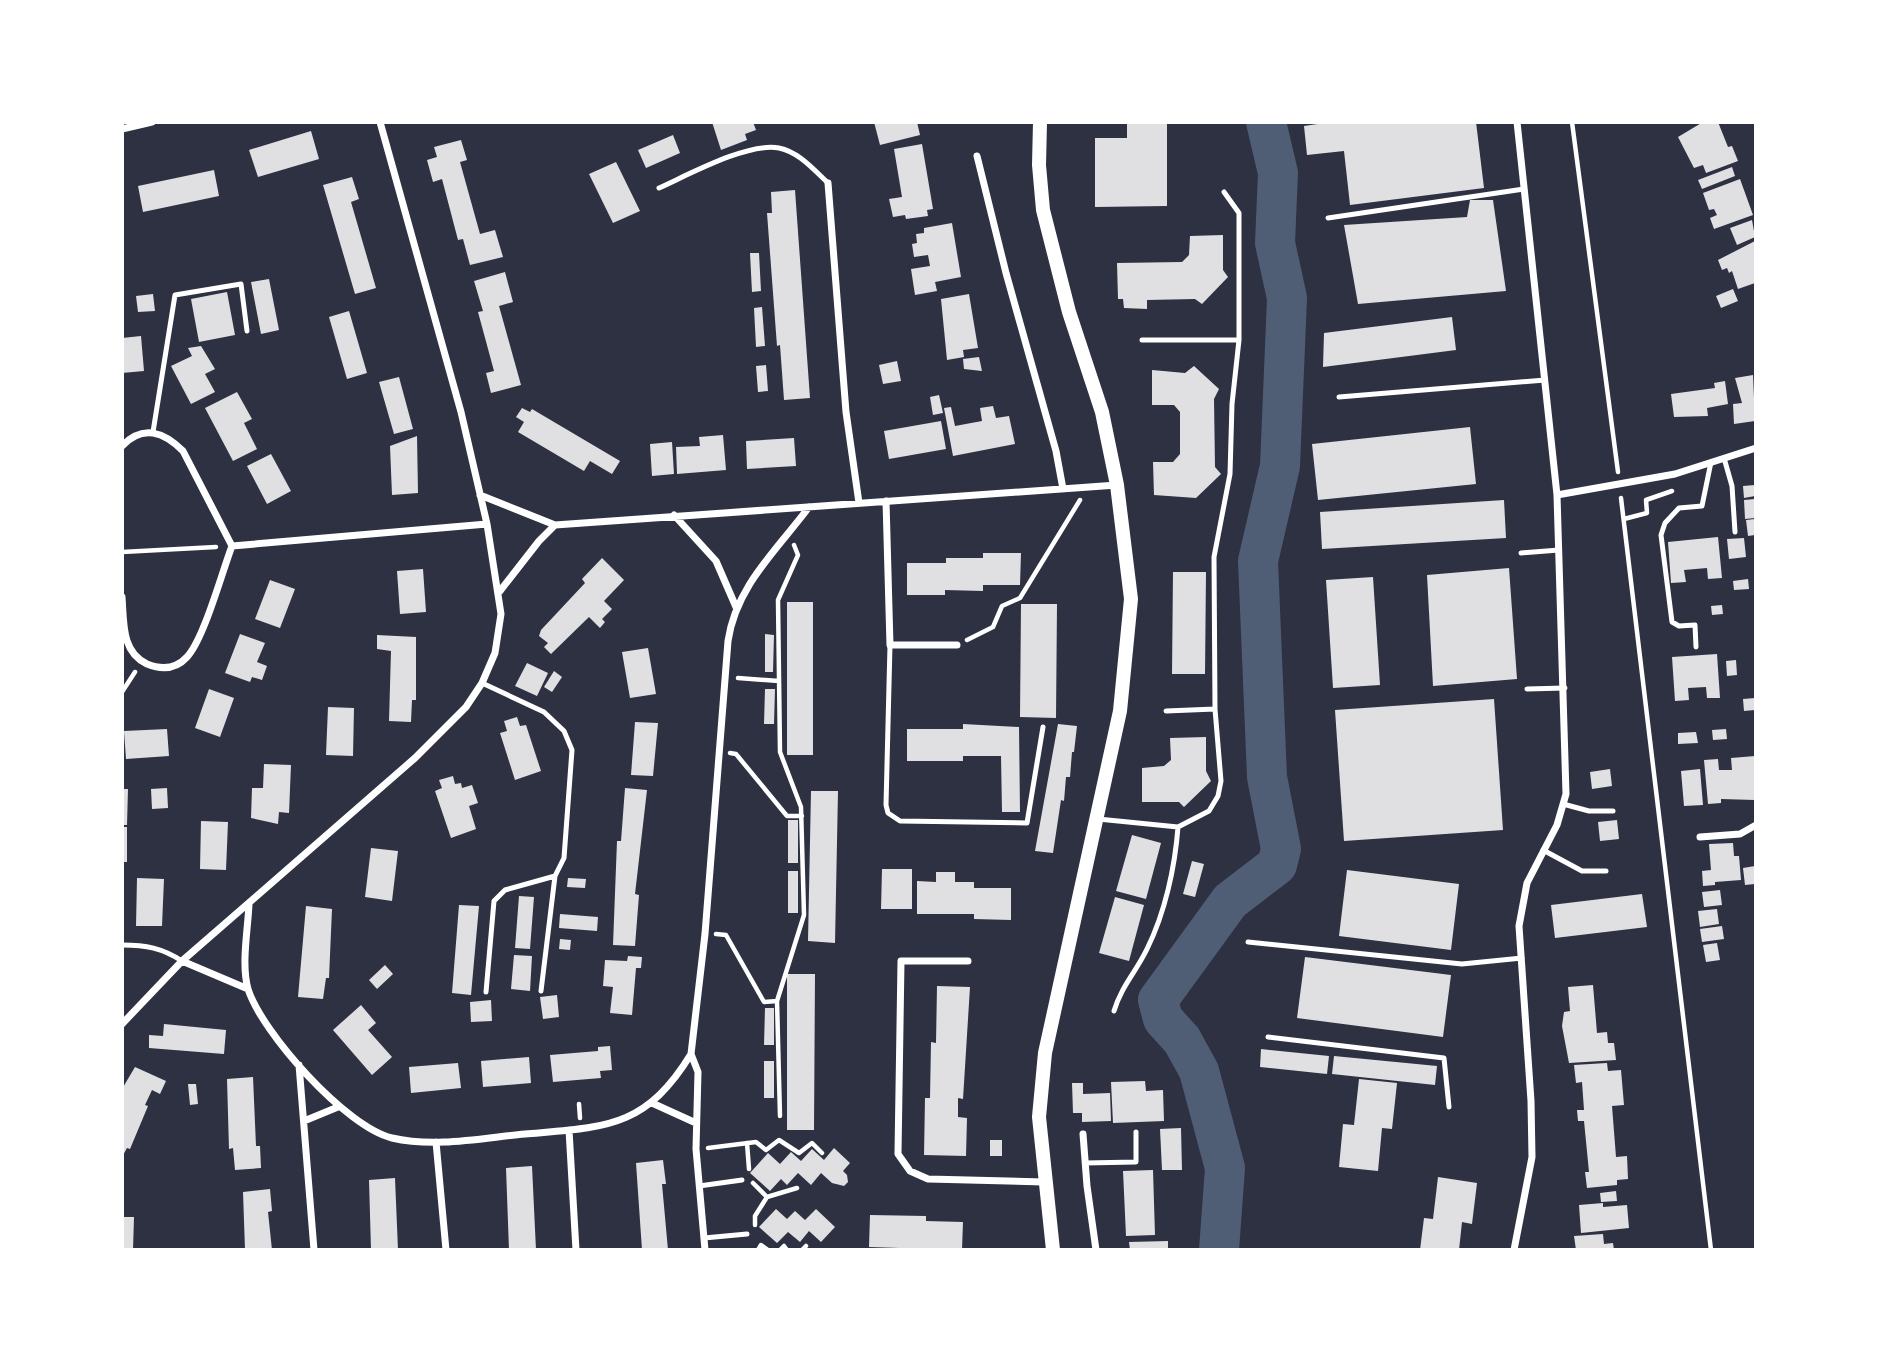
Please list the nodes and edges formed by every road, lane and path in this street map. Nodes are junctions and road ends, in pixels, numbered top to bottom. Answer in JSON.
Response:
{"nodes":[{"id":1,"x":152,"y":122,"type":"edge"},
{"id":2,"x":380,"y":122,"type":"edge"},
{"id":3,"x":1040,"y":122,"type":"edge"},
{"id":4,"x":1517,"y":122,"type":"edge"},
{"id":5,"x":1572,"y":122,"type":"edge"},
{"id":6,"x":122,"y":129,"type":"edge"},
{"id":7,"x":977,"y":156,"type":"dead end"},
{"id":8,"x":828,"y":183,"type":"joint"},
{"id":9,"x":659,"y":188,"type":"dead end"},
{"id":10,"x":1524,"y":189,"type":"junction"},
{"id":11,"x":1224,"y":192,"type":"dead end"},
{"id":12,"x":1328,"y":218,"type":"dead end"},
{"id":13,"x":247,"y":331,"type":"dead end"},
{"id":14,"x":1142,"y":340,"type":"dead end"},
{"id":15,"x":1239,"y":340,"type":"junction"},
{"id":16,"x":1545,"y":380,"type":"junction"},
{"id":17,"x":1339,"y":397,"type":"dead end"},
{"id":18,"x":153,"y":432,"type":"junction"},
{"id":19,"x":122,"y":446,"type":"edge"},
{"id":20,"x":1615,"y":448,"type":"dead end"},
{"id":21,"x":1755,"y":449,"type":"edge"},
{"id":22,"x":1724,"y":458,"type":"junction"},
{"id":23,"x":1711,"y":462,"type":"junction"},
{"id":24,"x":1117,"y":485,"type":"junction"},
{"id":25,"x":1087,"y":487,"type":"junction"},
{"id":26,"x":1063,"y":489,"type":"junction"},
{"id":27,"x":1672,"y":491,"type":"dead end"},
{"id":28,"x":480,"y":495,"type":"junction"},
{"id":29,"x":1557,"y":495,"type":"junction"},
{"id":30,"x":886,"y":500,"type":"junction"},
{"id":31,"x":859,"y":503,"type":"junction"},
{"id":32,"x":809,"y":507,"type":"junction"},
{"id":33,"x":674,"y":515,"type":"junction"},
{"id":34,"x":487,"y":524,"type":"junction"},
{"id":35,"x":555,"y":525,"type":"junction"},
{"id":36,"x":790,"y":532,"type":"junction"},
{"id":37,"x":1735,"y":532,"type":"dead end"},
{"id":38,"x":232,"y":546,"type":"junction"},
{"id":39,"x":1559,"y":550,"type":"junction"},
{"id":40,"x":122,"y":552,"type":"edge"},
{"id":41,"x":1521,"y":553,"type":"dead end"},
{"id":42,"x":500,"y":591,"type":"junction"},
{"id":43,"x":122,"y":597,"type":"edge"},
{"id":44,"x":736,"y":607,"type":"junction"},
{"id":45,"x":890,"y":645,"type":"junction"},
{"id":46,"x":957,"y":645,"type":"joint"},
{"id":47,"x":1696,"y":647,"type":"dead end"},
{"id":48,"x":142,"y":661,"type":"junction"},
{"id":49,"x":725,"y":677,"type":"junction"},
{"id":50,"x":779,"y":681,"type":"junction"},
{"id":51,"x":482,"y":683,"type":"junction"},
{"id":52,"x":1564,"y":688,"type":"junction"},
{"id":53,"x":1527,"y":689,"type":"dead end"},
{"id":54,"x":122,"y":692,"type":"edge"},
{"id":55,"x":1215,"y":709,"type":"junction"},
{"id":56,"x":1166,"y":711,"type":"dead end"},
{"id":57,"x":1043,"y":727,"type":"dead end"},
{"id":58,"x":719,"y":752,"type":"junction"},
{"id":59,"x":1563,"y":804,"type":"junction"},
{"id":60,"x":1613,"y":811,"type":"dead end"},
{"id":61,"x":802,"y":816,"type":"junction"},
{"id":62,"x":1098,"y":820,"type":"junction"},
{"id":63,"x":1755,"y":825,"type":"edge"},
{"id":64,"x":1178,"y":827,"type":"junction"},
{"id":65,"x":1700,"y":837,"type":"dead end"},
{"id":66,"x":1543,"y":850,"type":"junction"},
{"id":67,"x":1606,"y":871,"type":"dead end"},
{"id":68,"x":555,"y":876,"type":"junction"},
{"id":69,"x":249,"y":904,"type":"junction"},
{"id":70,"x":705,"y":934,"type":"junction"},
{"id":71,"x":1248,"y":942,"type":"dead end"},
{"id":72,"x":122,"y":945,"type":"edge"},
{"id":73,"x":1522,"y":958,"type":"junction"},
{"id":74,"x":182,"y":961,"type":"junction"},
{"id":75,"x":968,"y":961,"type":"dead end"},
{"id":76,"x":248,"y":989,"type":"junction"},
{"id":77,"x":541,"y":991,"type":"dead end"},
{"id":78,"x":486,"y":992,"type":"dead end"},
{"id":79,"x":778,"y":1001,"type":"junction"},
{"id":80,"x":1114,"y":1011,"type":"dead end"},
{"id":81,"x":122,"y":1024,"type":"edge"},
{"id":82,"x":1268,"y":1037,"type":"dead end"},
{"id":83,"x":691,"y":1054,"type":"junction"},
{"id":84,"x":299,"y":1065,"type":"junction"},
{"id":85,"x":652,"y":1103,"type":"junction"},
{"id":86,"x":338,"y":1107,"type":"junction"},
{"id":87,"x":1449,"y":1107,"type":"dead end"},
{"id":88,"x":779,"y":1116,"type":"dead end"},
{"id":89,"x":304,"y":1121,"type":"junction"},
{"id":90,"x":696,"y":1123,"type":"junction"},
{"id":91,"x":569,"y":1130,"type":"junction"},
{"id":92,"x":1136,"y":1132,"type":"dead end"},
{"id":93,"x":1083,"y":1134,"type":"dead end"},
{"id":94,"x":436,"y":1142,"type":"junction"},
{"id":95,"x":747,"y":1143,"type":"junction"},
{"id":96,"x":696,"y":1149,"type":"junction"},
{"id":97,"x":822,"y":1153,"type":"dead end"},
{"id":98,"x":1085,"y":1163,"type":"junction"},
{"id":99,"x":742,"y":1180,"type":"dead end"},
{"id":100,"x":1044,"y":1182,"type":"junction"},
{"id":101,"x":699,"y":1186,"type":"junction"},
{"id":102,"x":797,"y":1188,"type":"dead end"},
{"id":103,"x":767,"y":1198,"type":"junction"},
{"id":104,"x":747,"y":1234,"type":"dead end"},
{"id":105,"x":704,"y":1238,"type":"junction"},
{"id":106,"x":760,"y":1247,"type":"edge"},
{"id":107,"x":314,"y":1250,"type":"edge"},
{"id":108,"x":446,"y":1250,"type":"edge"},
{"id":109,"x":576,"y":1250,"type":"edge"},
{"id":110,"x":705,"y":1250,"type":"edge"},
{"id":111,"x":768,"y":1250,"type":"edge"},
{"id":112,"x":780,"y":1250,"type":"edge"},
{"id":113,"x":787,"y":1250,"type":"edge"},
{"id":114,"x":1053,"y":1250,"type":"edge"},
{"id":115,"x":1096,"y":1250,"type":"edge"},
{"id":116,"x":1514,"y":1250,"type":"edge"},
{"id":117,"x":1711,"y":1250,"type":"edge"}],
"edges":[{"from":1,"to":6,"type":"street"},
{"from":2,"to":28,"type":"street"},
{"from":3,"to":24,"type":"main road"},
{"from":4,"to":10,"type":"street"},
{"from":5,"to":20,"type":"path"},
{"from":7,"to":26,"type":"street"},
{"from":8,"to":9,"type":"lane"},
{"from":8,"to":31,"type":"street"},
{"from":10,"to":12,"type":"lane"},
{"from":10,"to":16,"type":"street"},
{"from":11,"to":15,"type":"lane"},
{"from":13,"to":18,"type":"lane"},
{"from":14,"to":15,"type":"lane"},
{"from":15,"to":55,"type":"lane"},
{"from":16,"to":17,"type":"lane"},
{"from":16,"to":29,"type":"street"},
{"from":18,"to":19,"type":"street"},
{"from":18,"to":38,"type":"street"},
{"from":21,"to":22,"type":"street"},
{"from":22,"to":23,"type":"street"},
{"from":22,"to":37,"type":"lane"},
{"from":23,"to":29,"type":"street"},
{"from":23,"to":47,"type":"lane"},
{"from":24,"to":25,"type":"street"},
{"from":24,"to":62,"type":"main road"},
{"from":25,"to":26,"type":"street"},
{"from":25,"to":46,"type":"path"},
{"from":26,"to":30,"type":"street"},
{"from":27,"to":117,"type":"path"},
{"from":28,"to":34,"type":"street"},
{"from":28,"to":35,"type":"street"},
{"from":29,"to":39,"type":"street"},
{"from":30,"to":31,"type":"street"},
{"from":30,"to":45,"type":"street"},
{"from":31,"to":32,"type":"street"},
{"from":32,"to":33,"type":"street"},
{"from":32,"to":36,"type":"street"},
{"from":33,"to":35,"type":"street"},
{"from":33,"to":44,"type":"street"},
{"from":34,"to":38,"type":"street"},
{"from":34,"to":42,"type":"street"},
{"from":35,"to":42,"type":"street"},
{"from":36,"to":44,"type":"street"},
{"from":36,"to":50,"type":"path"},
{"from":38,"to":40,"type":"path"},
{"from":38,"to":48,"type":"street"},
{"from":39,"to":41,"type":"lane"},
{"from":39,"to":52,"type":"street"},
{"from":42,"to":51,"type":"street"},
{"from":43,"to":48,"type":"street"},
{"from":44,"to":49,"type":"street"},
{"from":45,"to":46,"type":"street"},
{"from":45,"to":57,"type":"lane"},
{"from":48,"to":54,"type":"path"},
{"from":49,"to":50,"type":"path"},
{"from":49,"to":58,"type":"street"},
{"from":50,"to":61,"type":"path"},
{"from":51,"to":68,"type":"lane"},
{"from":51,"to":69,"type":"street"},
{"from":52,"to":53,"type":"lane"},
{"from":52,"to":59,"type":"street"},
{"from":55,"to":56,"type":"lane"},
{"from":55,"to":64,"type":"lane"},
{"from":58,"to":61,"type":"path"},
{"from":58,"to":70,"type":"street"},
{"from":59,"to":60,"type":"lane"},
{"from":59,"to":66,"type":"street"},
{"from":61,"to":79,"type":"path"},
{"from":62,"to":64,"type":"lane"},
{"from":62,"to":100,"type":"main road"},
{"from":63,"to":65,"type":"street"},
{"from":64,"to":80,"type":"lane"},
{"from":66,"to":67,"type":"lane"},
{"from":66,"to":73,"type":"street"},
{"from":68,"to":77,"type":"lane"},
{"from":68,"to":78,"type":"lane"},
{"from":69,"to":74,"type":"street"},
{"from":69,"to":76,"type":"street"},
{"from":70,"to":79,"type":"path"},
{"from":70,"to":83,"type":"street"},
{"from":71,"to":73,"type":"lane"},
{"from":72,"to":74,"type":"lane"},
{"from":73,"to":116,"type":"street"},
{"from":74,"to":76,"type":"street"},
{"from":74,"to":81,"type":"street"},
{"from":75,"to":100,"type":"street"},
{"from":76,"to":84,"type":"street"},
{"from":79,"to":88,"type":"path"},
{"from":82,"to":87,"type":"lane"},
{"from":83,"to":85,"type":"street"},
{"from":83,"to":90,"type":"street"},
{"from":84,"to":86,"type":"street"},
{"from":84,"to":89,"type":"street"},
{"from":85,"to":90,"type":"street"},
{"from":85,"to":91,"type":"street"},
{"from":86,"to":89,"type":"street"},
{"from":86,"to":94,"type":"street"},
{"from":89,"to":107,"type":"street"},
{"from":90,"to":96,"type":"street"},
{"from":91,"to":94,"type":"street"},
{"from":91,"to":109,"type":"street"},
{"from":92,"to":98,"type":"lane"},
{"from":93,"to":98,"type":"street"},
{"from":94,"to":108,"type":"street"},
{"from":95,"to":96,"type":"path"},
{"from":95,"to":97,"type":"path"},
{"from":95,"to":103,"type":"path"},
{"from":96,"to":101,"type":"street"},
{"from":98,"to":115,"type":"street"},
{"from":99,"to":101,"type":"lane"},
{"from":100,"to":114,"type":"main road"},
{"from":101,"to":105,"type":"street"},
{"from":102,"to":103,"type":"path"},
{"from":103,"to":106,"type":"path"},
{"from":104,"to":105,"type":"lane"},
{"from":105,"to":110,"type":"street"},
{"from":106,"to":111,"type":"path"},
{"from":112,"to":113,"type":"path"}]}
